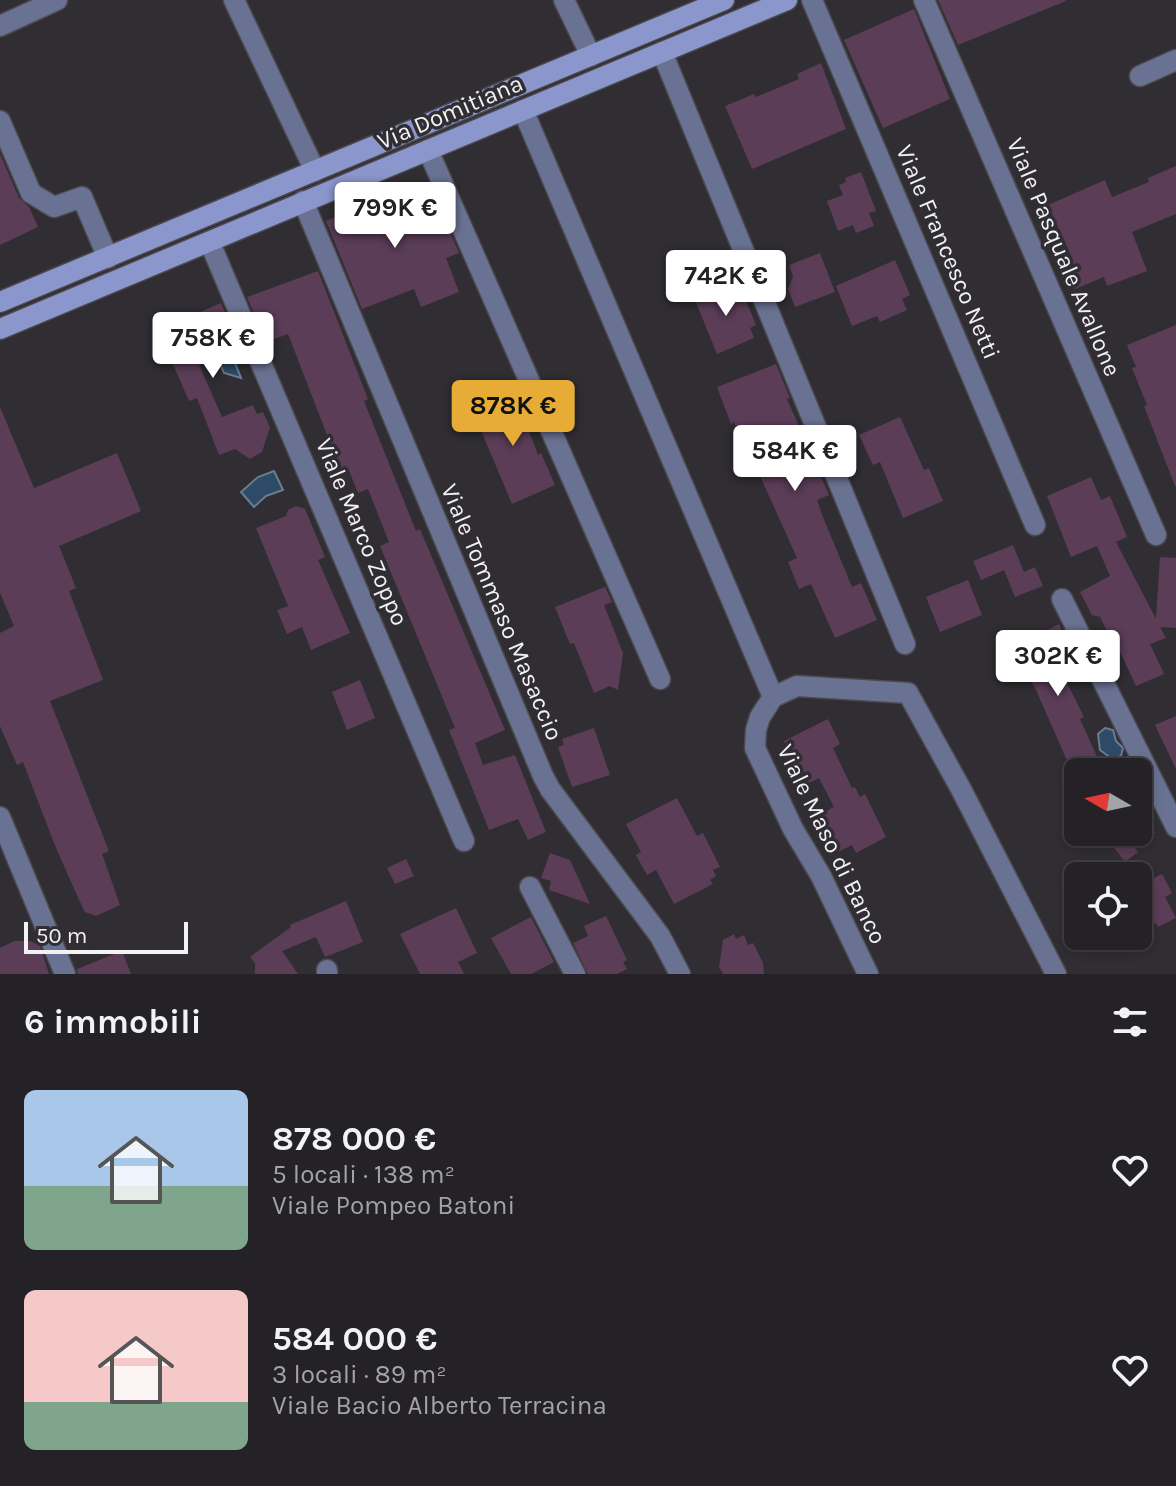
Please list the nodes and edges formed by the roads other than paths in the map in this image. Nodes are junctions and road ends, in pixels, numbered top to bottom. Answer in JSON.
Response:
{"nodes":[{"id":1,"x":57,"y":0,"type":"edge"},
{"id":2,"x":234,"y":0,"type":"edge"},
{"id":3,"x":564,"y":0,"type":"edge"},
{"id":4,"x":724,"y":0,"type":"edge"},
{"id":5,"x":787,"y":0,"type":"edge"},
{"id":6,"x":812,"y":0,"type":"edge"},
{"id":7,"x":924,"y":0,"type":"edge"},
{"id":8,"x":0,"y":26,"type":"edge"},
{"id":9,"x":662,"y":52,"type":"junction"},
{"id":10,"x":591,"y":56,"type":"junction"},
{"id":11,"x":1176,"y":60,"type":"edge"},
{"id":12,"x":1140,"y":76,"type":"dead end"},
{"id":13,"x":523,"y":110,"type":"junction"},
{"id":14,"x":0,"y":121,"type":"edge"},
{"id":15,"x":428,"y":150,"type":"junction"},
{"id":16,"x":315,"y":171,"type":"junction"},
{"id":17,"x":303,"y":201,"type":"junction"},
{"id":18,"x":210,"y":243,"type":"junction"},
{"id":19,"x":108,"y":258,"type":"junction"},
{"id":20,"x":0,"y":302,"type":"edge"},
{"id":21,"x":0,"y":329,"type":"edge"},
{"id":22,"x":1035,"y":525,"type":"dead end"},
{"id":23,"x":1156,"y":535,"type":"dead end"},
{"id":24,"x":1062,"y":599,"type":"dead end"},
{"id":25,"x":905,"y":644,"type":"dead end"},
{"id":26,"x":660,"y":679,"type":"dead end"},
{"id":27,"x":773,"y":697,"type":"junction"},
{"id":28,"x":0,"y":817,"type":"edge"},
{"id":29,"x":1176,"y":827,"type":"edge"},
{"id":30,"x":464,"y":841,"type":"dead end"},
{"id":31,"x":530,"y":887,"type":"dead end"},
{"id":32,"x":65,"y":974,"type":"edge"},
{"id":33,"x":575,"y":974,"type":"edge"},
{"id":34,"x":680,"y":974,"type":"edge"},
{"id":35,"x":868,"y":974,"type":"edge"},
{"id":36,"x":1056,"y":974,"type":"edge"}],
"edges":[{"from":1,"to":8,"type":"street"},
{"from":2,"to":16,"type":"street"},
{"from":3,"to":10,"type":"street"},
{"from":4,"to":10,"type":"main road","name":"Via Domitiana"},
{"from":5,"to":9,"type":"main road","name":"Via Domitiana"},
{"from":6,"to":22,"type":"street","name":"Viale Francesco Netti"},
{"from":7,"to":23,"type":"street","name":"Viale Pasquale Avallone"},
{"from":9,"to":13,"type":"main road","name":"Via Domitiana"},
{"from":9,"to":25,"type":"street"},
{"from":10,"to":16,"type":"main road","name":"Via Domitiana"},
{"from":11,"to":12,"type":"street"},
{"from":13,"to":15,"type":"main road","name":"Via Domitiana"},
{"from":13,"to":27,"type":"street"},
{"from":14,"to":19,"type":"street"},
{"from":15,"to":17,"type":"main road","name":"Via Domitiana"},
{"from":15,"to":26,"type":"street"},
{"from":16,"to":19,"type":"main road","name":"Via Domitiana"},
{"from":17,"to":18,"type":"main road","name":"Via Domitiana"},
{"from":17,"to":34,"type":"street","name":"Viale Tommaso Masaccio"},
{"from":18,"to":21,"type":"main road","name":"Via Domitiana"},
{"from":18,"to":30,"type":"street","name":"Viale Marco Zoppo"},
{"from":19,"to":20,"type":"main road","name":"Via Domitiana"},
{"from":24,"to":29,"type":"street"},
{"from":27,"to":35,"type":"street","name":"Viale Maso di Banco"},
{"from":27,"to":36,"type":"street"},
{"from":28,"to":32,"type":"street"},
{"from":31,"to":33,"type":"street"}]}
